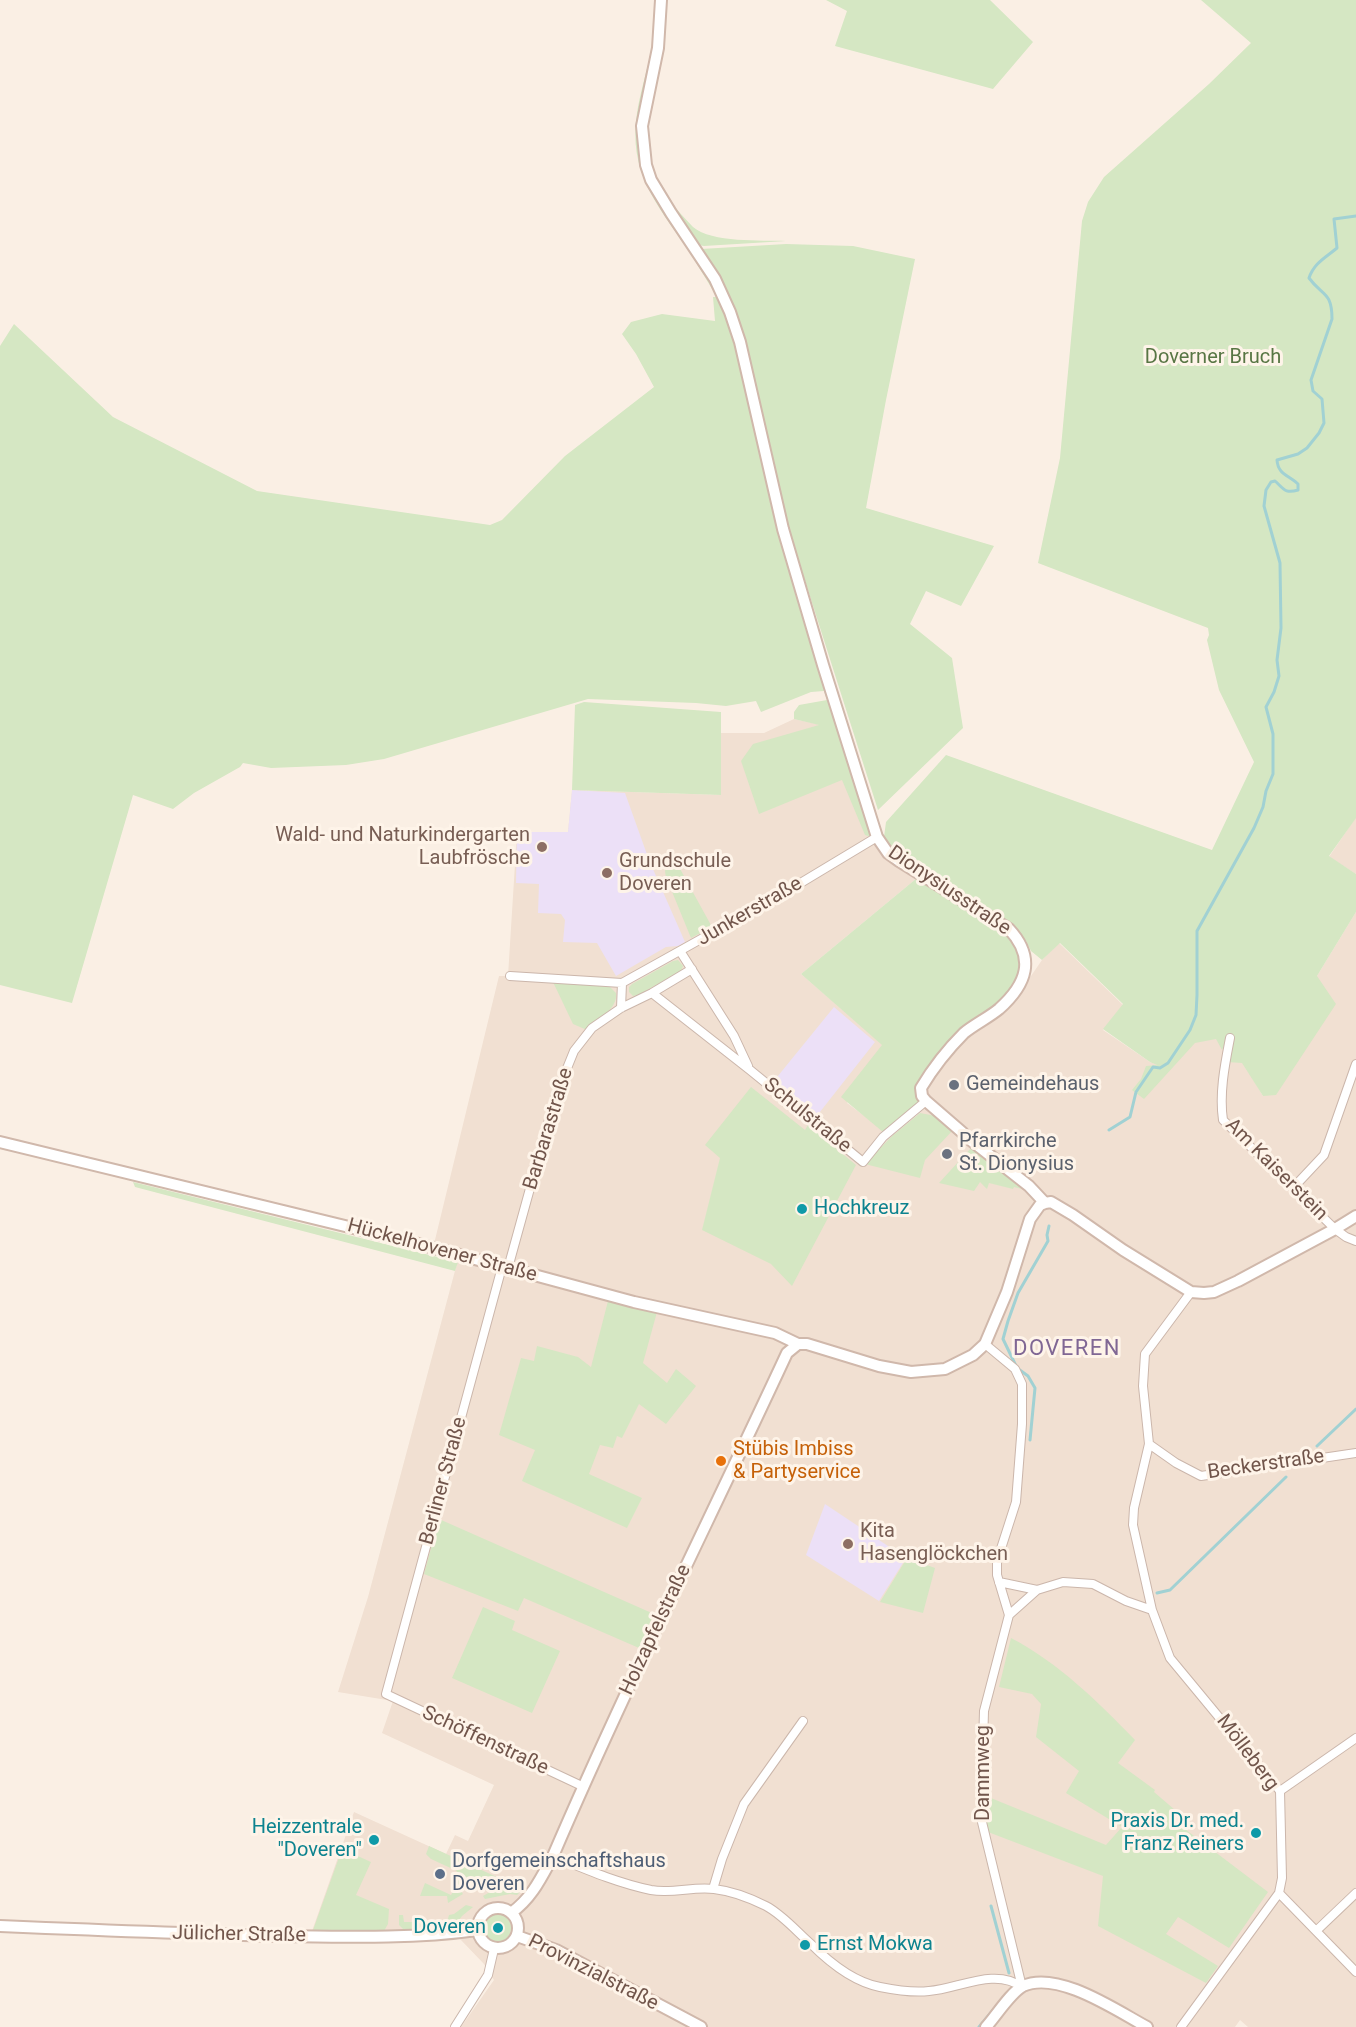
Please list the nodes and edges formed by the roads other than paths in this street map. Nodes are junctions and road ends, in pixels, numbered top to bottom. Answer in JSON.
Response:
{"nodes":[{"id":1,"x":661,"y":0,"type":"edge"},
{"id":2,"x":877,"y":837,"type":"junction"},
{"id":3,"x":680,"y":951,"type":"junction"},
{"id":4,"x":692,"y":969,"type":"junction"},
{"id":5,"x":510,"y":976,"type":"dead end"},
{"id":6,"x":622,"y":983,"type":"junction"},
{"id":7,"x":652,"y":993,"type":"junction"},
{"id":8,"x":621,"y":1008,"type":"junction"},
{"id":9,"x":1230,"y":1038,"type":"dead end"},
{"id":10,"x":1356,"y":1064,"type":"edge"},
{"id":11,"x":750,"y":1070,"type":"junction"},
{"id":12,"x":926,"y":1101,"type":"junction"},
{"id":13,"x":0,"y":1142,"type":"edge"},
{"id":14,"x":1293,"y":1188,"type":"junction"},
{"id":15,"x":1045,"y":1203,"type":"junction"},
{"id":16,"x":1356,"y":1216,"type":"edge"},
{"id":17,"x":1335,"y":1229,"type":"junction"},
{"id":18,"x":1356,"y":1241,"type":"edge"},
{"id":19,"x":505,"y":1268,"type":"junction"},
{"id":20,"x":1191,"y":1292,"type":"junction"},
{"id":21,"x":798,"y":1344,"type":"junction"},
{"id":22,"x":985,"y":1344,"type":"junction"},
{"id":23,"x":1149,"y":1444,"type":"junction"},
{"id":24,"x":1356,"y":1453,"type":"edge"},
{"id":25,"x":999,"y":1582,"type":"junction"},
{"id":26,"x":1037,"y":1590,"type":"junction"},
{"id":27,"x":1152,"y":1610,"type":"junction"},
{"id":28,"x":1009,"y":1615,"type":"junction"},
{"id":29,"x":386,"y":1694,"type":"joint"},
{"id":30,"x":803,"y":1721,"type":"dead end"},
{"id":31,"x":1356,"y":1738,"type":"edge"},
{"id":32,"x":584,"y":1787,"type":"junction"},
{"id":33,"x":1280,"y":1791,"type":"junction"},
{"id":34,"x":553,"y":1856,"type":"junction"},
{"id":35,"x":713,"y":1889,"type":"junction"},
{"id":36,"x":1279,"y":1893,"type":"junction"},
{"id":37,"x":1356,"y":1893,"type":"edge"},
{"id":38,"x":511,"y":1913,"type":"junction"},
{"id":39,"x":0,"y":1926,"type":"edge"},
{"id":40,"x":477,"y":1930,"type":"junction"},
{"id":41,"x":1316,"y":1931,"type":"junction"},
{"id":42,"x":517,"y":1936,"type":"junction"},
{"id":43,"x":494,"y":1949,"type":"junction"},
{"id":44,"x":1356,"y":1972,"type":"edge"},
{"id":45,"x":1018,"y":1985,"type":"junction"},
{"id":46,"x":455,"y":2027,"type":"edge"},
{"id":47,"x":701,"y":2027,"type":"edge"},
{"id":48,"x":986,"y":2027,"type":"edge"},
{"id":49,"x":1147,"y":2027,"type":"edge"},
{"id":50,"x":1181,"y":2027,"type":"edge"}],
"edges":[{"from":1,"to":2,"type":"street","name":"Dionysiusstraße"},
{"from":2,"to":3,"type":"street","name":"Junkerstraße"},
{"from":2,"to":12,"type":"street","name":"Dionysiusstraße"},
{"from":3,"to":4,"type":"street","name":"Schulstraße"},
{"from":3,"to":6,"type":"street","name":"Junkerstraße"},
{"from":4,"to":7,"type":"street","name":"Barbarastraße"},
{"from":4,"to":11,"type":"street","name":"Schulstraße"},
{"from":5,"to":6,"type":"street"},
{"from":6,"to":8,"type":"street"},
{"from":7,"to":8,"type":"street","name":"Barbarastraße"},
{"from":7,"to":11,"type":"street","name":"Schulstraße"},
{"from":8,"to":19,"type":"street","name":"Barbarastraße"},
{"from":9,"to":14,"type":"street","name":"Am Kaiserstein"},
{"from":10,"to":14,"type":"street"},
{"from":11,"to":12,"type":"street","name":"Schulstraße"},
{"from":12,"to":15,"type":"street"},
{"from":13,"to":19,"type":"street","name":"Hückelhovener Straße"},
{"from":14,"to":17,"type":"street","name":"Am Kaiserstein"},
{"from":15,"to":20,"type":"street"},
{"from":15,"to":22,"type":"street"},
{"from":16,"to":17,"type":"street"},
{"from":17,"to":18,"type":"street","name":"Am Kaiserstein"},
{"from":17,"to":20,"type":"street"},
{"from":19,"to":21,"type":"street","name":"Hückelhovener Straße"},
{"from":19,"to":29,"type":"street","name":"Berliner Straße"},
{"from":20,"to":23,"type":"street","name":"Mölleberg"},
{"from":21,"to":22,"type":"street","name":"Hückelhovener Straße"},
{"from":21,"to":32,"type":"street","name":"Holzapfelstraße"},
{"from":22,"to":25,"type":"street"},
{"from":23,"to":24,"type":"street","name":"Beckerstraße"},
{"from":23,"to":27,"type":"street","name":"Mölleberg"},
{"from":25,"to":26,"type":"street"},
{"from":25,"to":28,"type":"street"},
{"from":26,"to":27,"type":"street"},
{"from":26,"to":28,"type":"street"},
{"from":27,"to":33,"type":"street","name":"Mölleberg"},
{"from":28,"to":45,"type":"street","name":"Dammweg"},
{"from":29,"to":32,"type":"street","name":"Schöffenstraße"},
{"from":30,"to":35,"type":"street"},
{"from":31,"to":33,"type":"street"},
{"from":32,"to":34,"type":"street","name":"Holzapfelstraße"},
{"from":33,"to":36,"type":"street","name":"Mölleberg"},
{"from":34,"to":35,"type":"street"},
{"from":34,"to":38,"type":"street","name":"Holzapfelstraße"},
{"from":35,"to":45,"type":"street"},
{"from":36,"to":41,"type":"street"},
{"from":36,"to":50,"type":"street"},
{"from":37,"to":41,"type":"street"},
{"from":38,"to":40,"type":"street"},
{"from":38,"to":42,"type":"street"},
{"from":39,"to":40,"type":"street","name":"Jülicher Straße"},
{"from":40,"to":43,"type":"street"},
{"from":41,"to":44,"type":"street"},
{"from":42,"to":43,"type":"street"},
{"from":42,"to":47,"type":"street","name":"Provinzialstraße"},
{"from":43,"to":46,"type":"street"},
{"from":45,"to":48,"type":"street"},
{"from":45,"to":49,"type":"street"}]}
